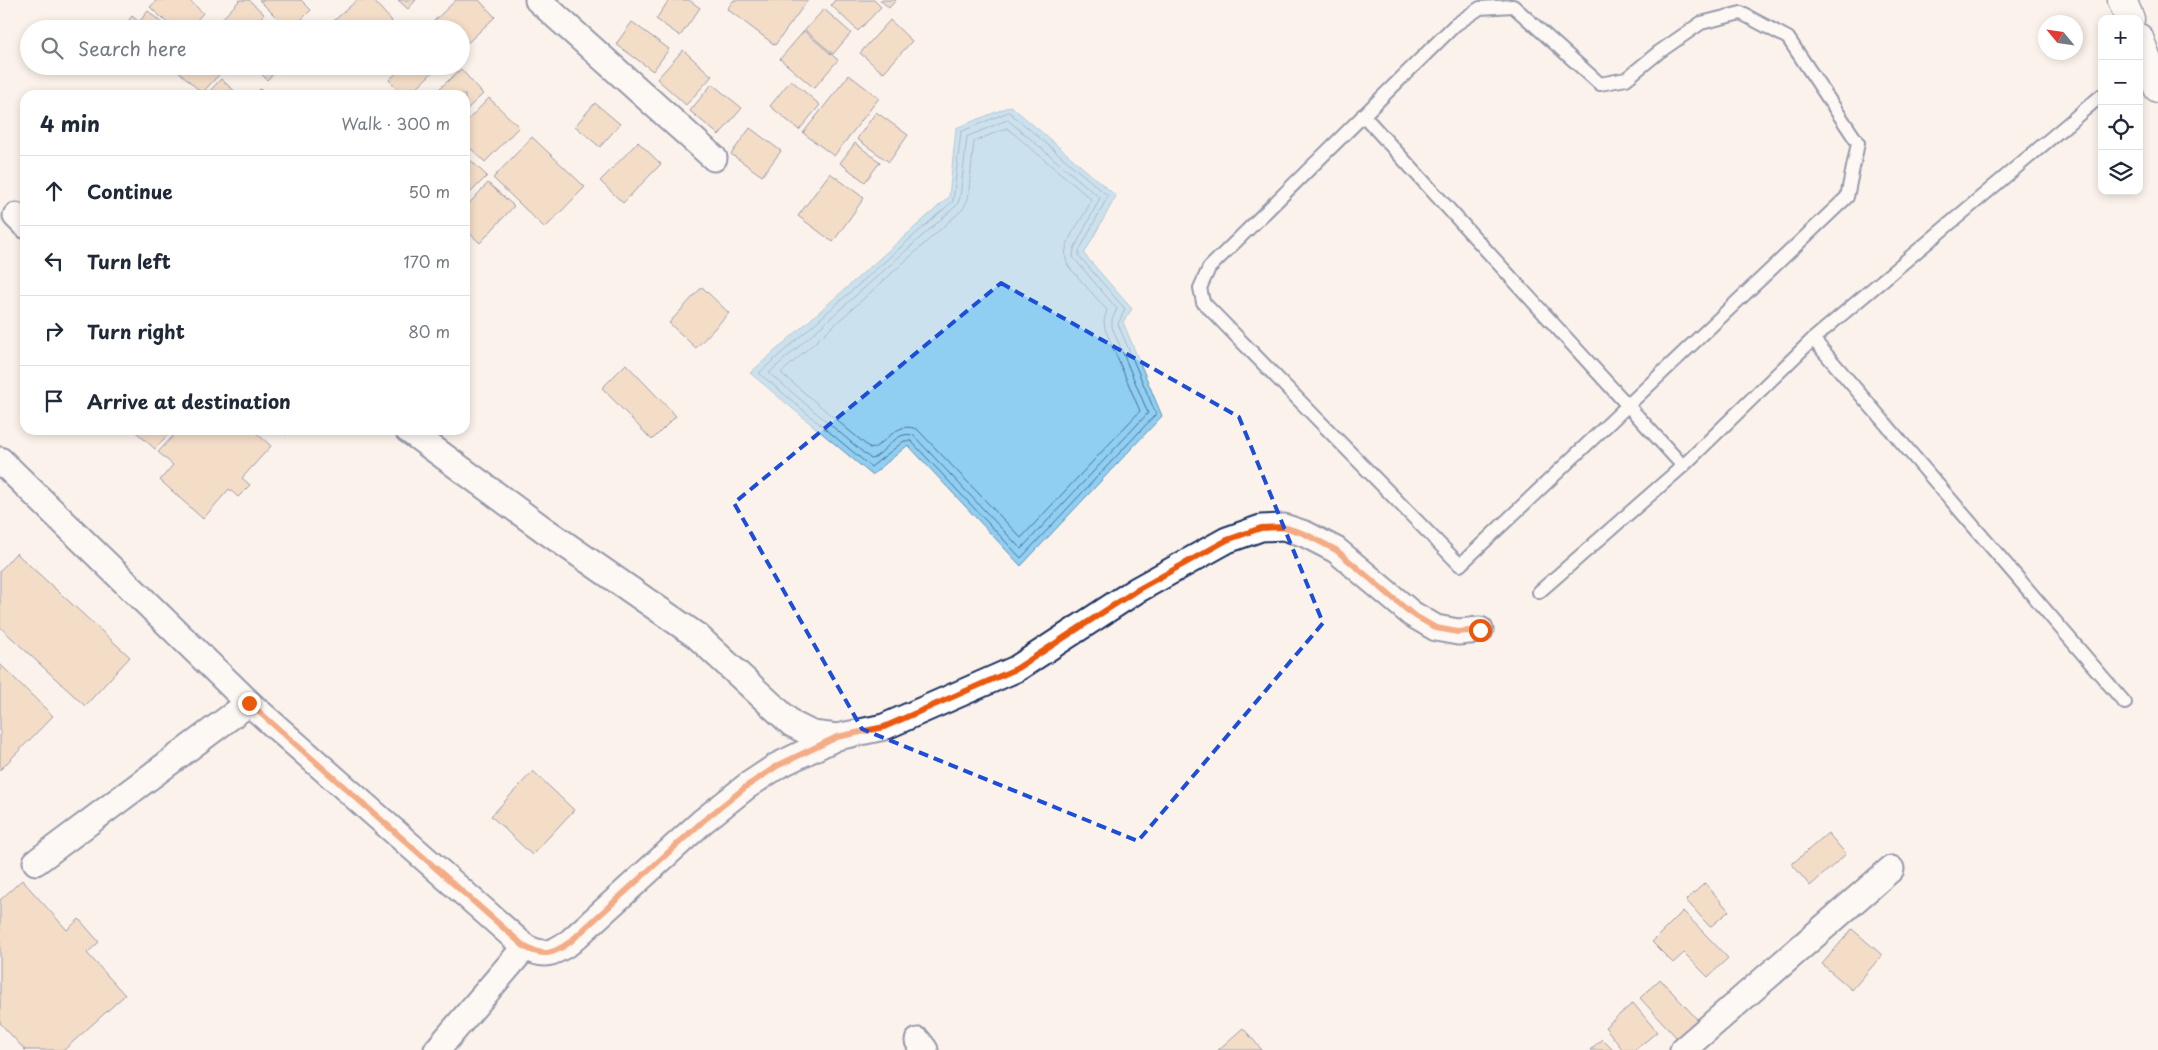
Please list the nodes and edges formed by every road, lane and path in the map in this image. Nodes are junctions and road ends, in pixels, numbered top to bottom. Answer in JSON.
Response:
{"nodes":[{"id":1,"x":538,"y":0,"type":"edge"},
{"id":2,"x":2122,"y":0,"type":"edge"},
{"id":3,"x":2128,"y":15,"type":"edge"},
{"id":4,"x":2146,"y":52,"type":"edge"},
{"id":5,"x":2158,"y":88,"type":"edge"},
{"id":6,"x":2098,"y":98,"type":"edge"},
{"id":7,"x":1363,"y":116,"type":"junction"},
{"id":8,"x":714,"y":158,"type":"dead end"},
{"id":9,"x":1813,"y":339,"type":"junction"},
{"id":10,"x":1627,"y":406,"type":"junction"},
{"id":11,"x":415,"y":435,"type":"edge"},
{"id":12,"x":0,"y":460,"type":"edge"},
{"id":13,"x":1683,"y":466,"type":"junction"},
{"id":14,"x":1539,"y":592,"type":"dead end"},
{"id":15,"x":1480,"y":630,"type":"dead end"},
{"id":16,"x":249,"y":703,"type":"junction"},
{"id":17,"x":2125,"y":703,"type":"dead end"},
{"id":18,"x":837,"y":737,"type":"junction"},
{"id":19,"x":36,"y":862,"type":"dead end"},
{"id":20,"x":1891,"y":870,"type":"dead end"},
{"id":21,"x":525,"y":947,"type":"junction"},
{"id":22,"x":437,"y":1050,"type":"edge"},
{"id":23,"x":1683,"y":1050,"type":"edge"}],
"edges":[{"from":1,"to":8,"type":"street"},
{"from":2,"to":3,"type":"main road"},
{"from":4,"to":5,"type":"main road"},
{"from":6,"to":9,"type":"lane"},
{"from":7,"to":10,"type":"lane"},
{"from":7,"to":10,"type":"lane"},
{"from":7,"to":10,"type":"lane"},
{"from":9,"to":13,"type":"lane"},
{"from":9,"to":17,"type":"lane"},
{"from":10,"to":13,"type":"lane"},
{"from":11,"to":18,"type":"street"},
{"from":12,"to":16,"type":"street"},
{"from":13,"to":14,"type":"lane"},
{"from":15,"to":18,"type":"street"},
{"from":16,"to":19,"type":"street"},
{"from":16,"to":21,"type":"street"},
{"from":18,"to":21,"type":"street"},
{"from":20,"to":23,"type":"street"},
{"from":21,"to":22,"type":"street"}]}
